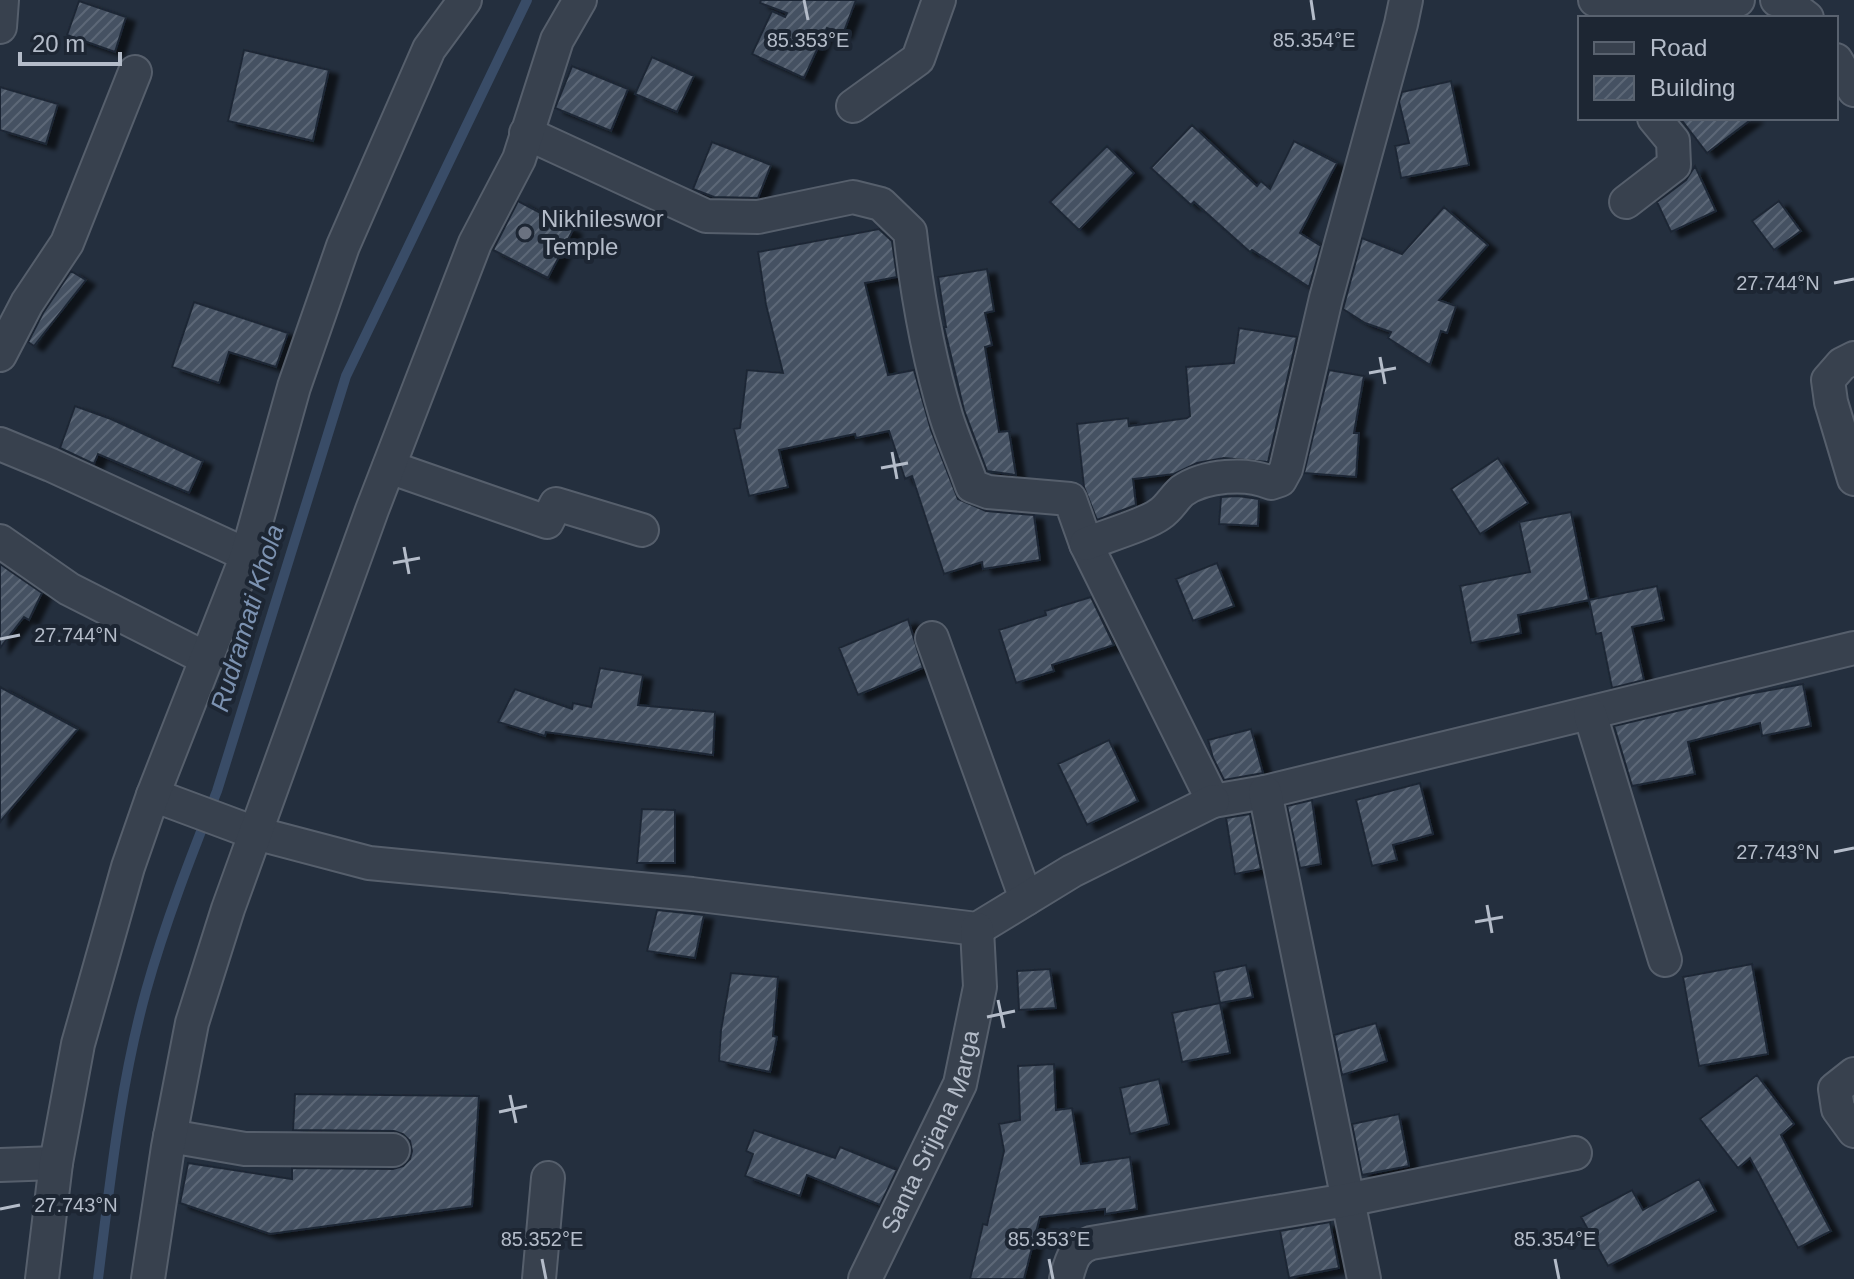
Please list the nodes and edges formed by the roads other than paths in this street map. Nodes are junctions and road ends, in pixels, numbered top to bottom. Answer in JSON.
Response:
{"nodes":[{"id":1,"x":2,"y":0,"type":"edge"},
{"id":2,"x":465,"y":0,"type":"edge"},
{"id":3,"x":580,"y":0,"type":"edge"},
{"id":4,"x":939,"y":0,"type":"edge"},
{"id":5,"x":1406,"y":0,"type":"edge"},
{"id":6,"x":1595,"y":0,"type":"edge"},
{"id":7,"x":1738,"y":0,"type":"edge"},
{"id":8,"x":1759,"y":0,"type":"edge"},
{"id":9,"x":1777,"y":0,"type":"edge"},
{"id":10,"x":1733,"y":16,"type":"edge"},
{"id":11,"x":1804,"y":16,"type":"edge"},
{"id":12,"x":0,"y":27,"type":"edge"},
{"id":13,"x":1838,"y":63,"type":"edge"},
{"id":14,"x":135,"y":72,"type":"dead end"},
{"id":15,"x":1854,"y":90,"type":"edge"},
{"id":16,"x":853,"y":106,"type":"dead end"},
{"id":17,"x":1656,"y":120,"type":"edge"},
{"id":18,"x":526,"y":133,"type":"junction"},
{"id":19,"x":1626,"y":202,"type":"dead end"},
{"id":20,"x":0,"y":355,"type":"edge"},
{"id":21,"x":1854,"y":358,"type":"edge"},
{"id":22,"x":0,"y":444,"type":"edge"},
{"id":23,"x":389,"y":467,"type":"junction"},
{"id":24,"x":1854,"y":479,"type":"edge"},
{"id":25,"x":642,"y":530,"type":"dead end"},
{"id":26,"x":0,"y":541,"type":"edge"},
{"id":27,"x":1086,"y":544,"type":"junction"},
{"id":28,"x":247,"y":555,"type":"junction"},
{"id":29,"x":932,"y":638,"type":"dead end"},
{"id":30,"x":1854,"y":648,"type":"edge"},
{"id":31,"x":207,"y":659,"type":"junction"},
{"id":32,"x":1590,"y":714,"type":"junction"},
{"id":33,"x":1265,"y":792,"type":"junction"},
{"id":34,"x":166,"y":800,"type":"junction"},
{"id":35,"x":1213,"y":801,"type":"junction"},
{"id":36,"x":244,"y":829,"type":"junction"},
{"id":37,"x":1026,"y":899,"type":"junction"},
{"id":38,"x":977,"y":929,"type":"junction"},
{"id":39,"x":1665,"y":960,"type":"dead end"},
{"id":40,"x":1854,"y":1074,"type":"edge"},
{"id":41,"x":1854,"y":1131,"type":"edge"},
{"id":42,"x":170,"y":1136,"type":"junction"},
{"id":43,"x":393,"y":1150,"type":"dead end"},
{"id":44,"x":1575,"y":1153,"type":"dead end"},
{"id":45,"x":56,"y":1163,"type":"junction"},
{"id":46,"x":0,"y":1165,"type":"edge"},
{"id":47,"x":548,"y":1178,"type":"dead end"},
{"id":48,"x":1347,"y":1200,"type":"junction"},
{"id":49,"x":42,"y":1279,"type":"edge"},
{"id":50,"x":148,"y":1279,"type":"edge"},
{"id":51,"x":539,"y":1279,"type":"edge"},
{"id":52,"x":865,"y":1279,"type":"edge"},
{"id":53,"x":1066,"y":1279,"type":"edge"},
{"id":54,"x":1364,"y":1279,"type":"edge"}],
"edges":[{"from":1,"to":12,"type":"street"},
{"from":2,"to":28,"type":"street"},
{"from":3,"to":18,"type":"street"},
{"from":4,"to":16,"type":"street"},
{"from":5,"to":27,"type":"street"},
{"from":6,"to":7,"type":"street"},
{"from":8,"to":10,"type":"street"},
{"from":9,"to":11,"type":"street"},
{"from":13,"to":15,"type":"street"},
{"from":14,"to":20,"type":"street"},
{"from":17,"to":19,"type":"street"},
{"from":18,"to":23,"type":"street"},
{"from":18,"to":27,"type":"street"},
{"from":21,"to":24,"type":"street"},
{"from":22,"to":28,"type":"street"},
{"from":23,"to":25,"type":"street"},
{"from":23,"to":36,"type":"street"},
{"from":26,"to":31,"type":"street"},
{"from":27,"to":35,"type":"street"},
{"from":28,"to":31,"type":"street"},
{"from":29,"to":37,"type":"street"},
{"from":30,"to":32,"type":"street"},
{"from":31,"to":34,"type":"street"},
{"from":32,"to":33,"type":"street"},
{"from":32,"to":39,"type":"street"},
{"from":33,"to":35,"type":"street"},
{"from":33,"to":48,"type":"street"},
{"from":34,"to":36,"type":"street"},
{"from":34,"to":45,"type":"street"},
{"from":35,"to":37,"type":"street"},
{"from":36,"to":38,"type":"street"},
{"from":36,"to":42,"type":"street"},
{"from":37,"to":38,"type":"street"},
{"from":38,"to":52,"type":"street","name":"Santa Srijana Marga"},
{"from":40,"to":41,"type":"street"},
{"from":42,"to":43,"type":"street"},
{"from":42,"to":50,"type":"street"},
{"from":44,"to":48,"type":"street"},
{"from":45,"to":46,"type":"street"},
{"from":45,"to":49,"type":"street"},
{"from":47,"to":51,"type":"street"},
{"from":48,"to":53,"type":"street"},
{"from":48,"to":54,"type":"street"}]}
